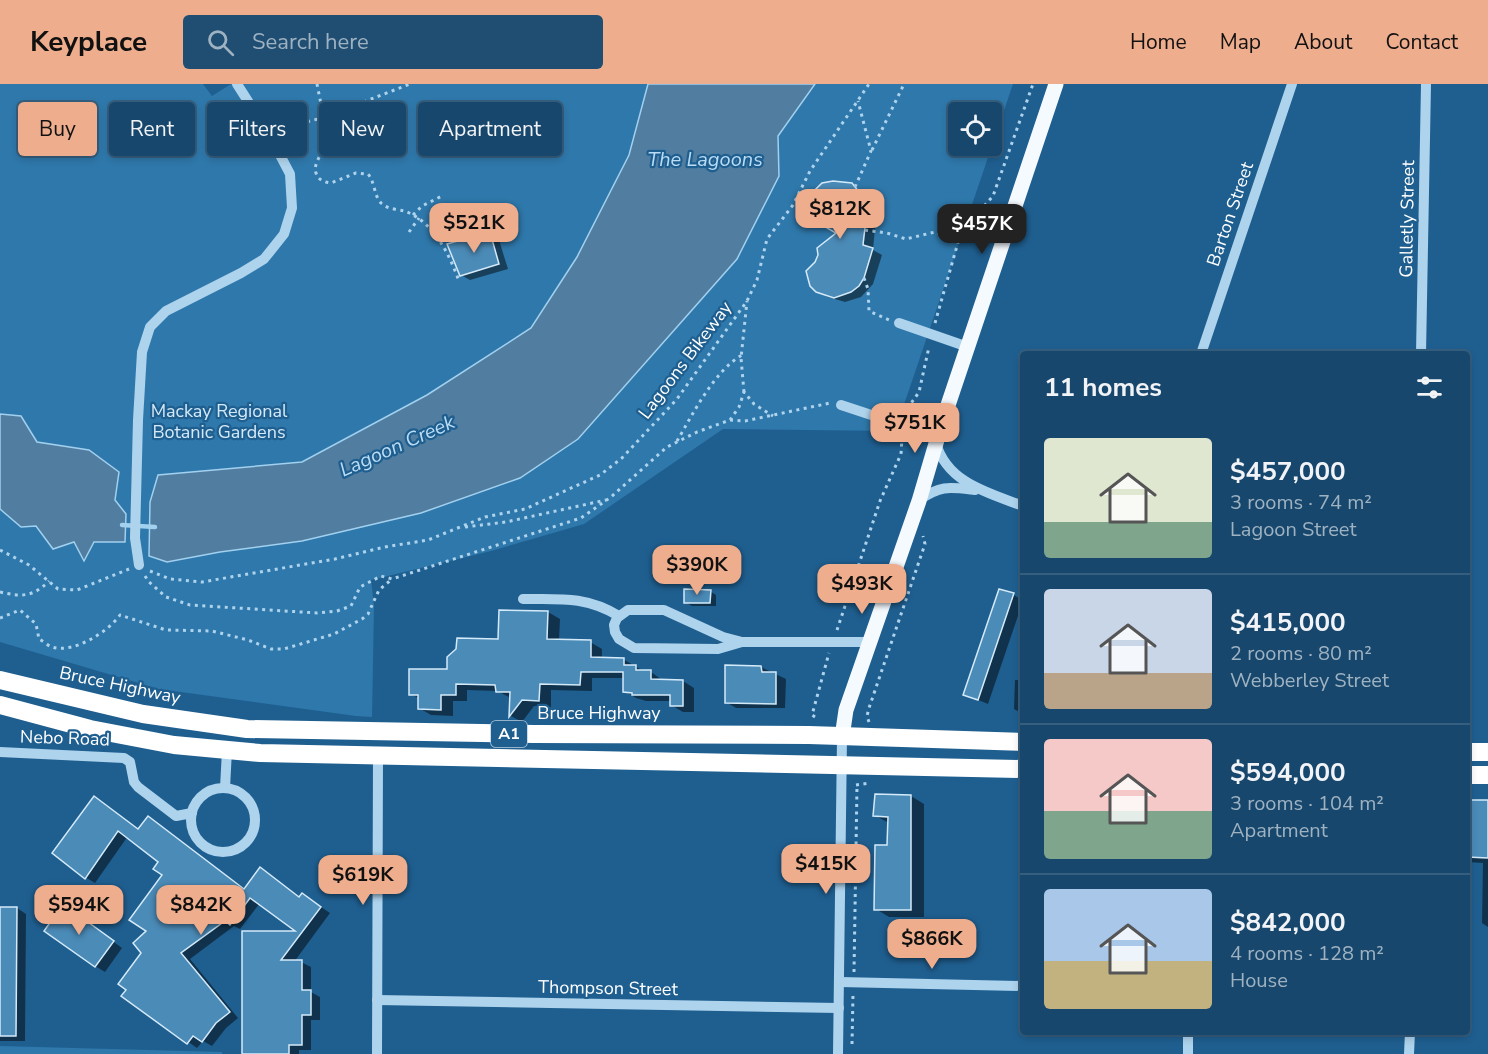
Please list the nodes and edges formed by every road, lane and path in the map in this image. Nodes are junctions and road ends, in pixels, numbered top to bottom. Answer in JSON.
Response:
{"nodes":[{"id":1,"x":237,"y":84,"type":"edge"},
{"id":2,"x":317,"y":84,"type":"edge"},
{"id":3,"x":410,"y":84,"type":"edge"},
{"id":4,"x":869,"y":84,"type":"edge"},
{"id":5,"x":904,"y":84,"type":"edge"},
{"id":6,"x":1033,"y":84,"type":"edge"},
{"id":7,"x":1056,"y":84,"type":"edge"},
{"id":8,"x":1292,"y":84,"type":"edge"},
{"id":9,"x":1426,"y":84,"type":"edge"},
{"id":10,"x":858,"y":101,"type":"junction"},
{"id":11,"x":249,"y":102,"type":"edge"},
{"id":12,"x":320,"y":102,"type":"edge"},
{"id":13,"x":363,"y":102,"type":"edge"},
{"id":14,"x":871,"y":151,"type":"junction"},
{"id":15,"x":281,"y":156,"type":"edge"},
{"id":16,"x":320,"y":156,"type":"edge"},
{"id":17,"x":855,"y":187,"type":"dead end"},
{"id":18,"x":444,"y":195,"type":"dead end"},
{"id":19,"x":413,"y":215,"type":"junction"},
{"id":20,"x":419,"y":218,"type":"junction"},
{"id":21,"x":865,"y":230,"type":"dead end"},
{"id":22,"x":409,"y":232,"type":"dead end"},
{"id":23,"x":961,"y":232,"type":"junction"},
{"id":24,"x":864,"y":278,"type":"dead end"},
{"id":25,"x":459,"y":281,"type":"dead end"},
{"id":26,"x":747,"y":301,"type":"junction"},
{"id":27,"x":899,"y":323,"type":"joint"},
{"id":28,"x":932,"y":334,"type":"junction"},
{"id":29,"x":968,"y":347,"type":"junction"},
{"id":30,"x":1202,"y":351,"type":"edge"},
{"id":31,"x":1421,"y":351,"type":"edge"},
{"id":32,"x":742,"y":356,"type":"junction"},
{"id":33,"x":744,"y":392,"type":"junction"},
{"id":34,"x":841,"y":405,"type":"joint"},
{"id":35,"x":773,"y":416,"type":"junction"},
{"id":36,"x":730,"y":420,"type":"junction"},
{"id":37,"x":899,"y":424,"type":"junction"},
{"id":38,"x":937,"y":440,"type":"junction"},
{"id":39,"x":676,"y":442,"type":"junction"},
{"id":40,"x":981,"y":490,"type":"junction"},
{"id":41,"x":608,"y":499,"type":"junction"},
{"id":42,"x":919,"y":501,"type":"junction"},
{"id":43,"x":1020,"y":505,"type":"edge"},
{"id":44,"x":458,"y":528,"type":"junction"},
{"id":45,"x":925,"y":544,"type":"dead end"},
{"id":46,"x":0,"y":550,"type":"edge"},
{"id":47,"x":139,"y":565,"type":"junction"},
{"id":48,"x":392,"y":579,"type":"junction"},
{"id":49,"x":49,"y":581,"type":"junction"},
{"id":50,"x":0,"y":592,"type":"edge"},
{"id":51,"x":523,"y":599,"type":"dead end"},
{"id":52,"x":619,"y":616,"type":"junction"},
{"id":53,"x":0,"y":618,"type":"edge"},
{"id":54,"x":742,"y":642,"type":"junction"},
{"id":55,"x":833,"y":642,"type":"junction"},
{"id":56,"x":870,"y":642,"type":"junction"},
{"id":57,"x":0,"y":680,"type":"edge"},
{"id":58,"x":0,"y":705,"type":"edge"},
{"id":59,"x":815,"y":717,"type":"dead end"},
{"id":60,"x":872,"y":724,"type":"dead end"},
{"id":61,"x":842,"y":737,"type":"junction"},
{"id":62,"x":1020,"y":742,"type":"edge"},
{"id":63,"x":227,"y":750,"type":"junction"},
{"id":64,"x":0,"y":752,"type":"edge"},
{"id":65,"x":1470,"y":752,"type":"edge"},
{"id":66,"x":1488,"y":752,"type":"edge"},
{"id":67,"x":378,"y":757,"type":"junction"},
{"id":68,"x":842,"y":766,"type":"junction"},
{"id":69,"x":1020,"y":769,"type":"edge"},
{"id":70,"x":1470,"y":775,"type":"edge"},
{"id":71,"x":1488,"y":776,"type":"edge"},
{"id":72,"x":871,"y":779,"type":"dead end"},
{"id":73,"x":858,"y":785,"type":"junction"},
{"id":74,"x":852,"y":786,"type":"dead end"},
{"id":75,"x":225,"y":789,"type":"junction"},
{"id":76,"x":192,"y":813,"type":"junction"},
{"id":77,"x":854,"y":971,"type":"dead end"},
{"id":78,"x":840,"y":982,"type":"junction"},
{"id":79,"x":1020,"y":986,"type":"edge"},
{"id":80,"x":853,"y":992,"type":"dead end"},
{"id":81,"x":377,"y":1000,"type":"junction"},
{"id":82,"x":839,"y":1008,"type":"junction"},
{"id":83,"x":1188,"y":1035,"type":"edge"},
{"id":84,"x":1410,"y":1035,"type":"edge"},
{"id":85,"x":376,"y":1054,"type":"edge"},
{"id":86,"x":838,"y":1054,"type":"edge"},
{"id":87,"x":852,"y":1054,"type":"edge"},
{"id":88,"x":1188,"y":1054,"type":"edge"},
{"id":89,"x":1409,"y":1054,"type":"edge"}],
"edges":[{"from":1,"to":11,"type":"street"},
{"from":2,"to":12,"type":"path"},
{"from":3,"to":13,"type":"path"},
{"from":4,"to":10,"type":"path","name":"Lagoons Bikeway"},
{"from":5,"to":14,"type":"path"},
{"from":6,"to":23,"type":"path"},
{"from":7,"to":29,"type":"main road"},
{"from":8,"to":30,"type":"street","name":"Barton Street"},
{"from":9,"to":31,"type":"street","name":"Galletly Street"},
{"from":10,"to":14,"type":"path"},
{"from":10,"to":26,"type":"path","name":"Lagoons Bikeway"},
{"from":14,"to":17,"type":"path"},
{"from":15,"to":47,"type":"street"},
{"from":16,"to":19,"type":"path"},
{"from":18,"to":19,"type":"path"},
{"from":19,"to":20,"type":"path"},
{"from":20,"to":22,"type":"path"},
{"from":20,"to":25,"type":"path"},
{"from":21,"to":23,"type":"path"},
{"from":23,"to":28,"type":"path"},
{"from":24,"to":27,"type":"path"},
{"from":26,"to":32,"type":"path"},
{"from":26,"to":44,"type":"path","name":"Lagoons Bikeway"},
{"from":27,"to":28,"type":"street"},
{"from":28,"to":29,"type":"street"},
{"from":28,"to":37,"type":"path"},
{"from":29,"to":38,"type":"main road"},
{"from":32,"to":33,"type":"path"},
{"from":32,"to":39,"type":"path"},
{"from":33,"to":35,"type":"path"},
{"from":33,"to":36,"type":"path"},
{"from":34,"to":35,"type":"path"},
{"from":34,"to":37,"type":"street"},
{"from":35,"to":36,"type":"path"},
{"from":36,"to":39,"type":"path"},
{"from":37,"to":38,"type":"street"},
{"from":37,"to":55,"type":"path"},
{"from":38,"to":40,"type":"street"},
{"from":38,"to":42,"type":"main road"},
{"from":39,"to":41,"type":"path"},
{"from":40,"to":42,"type":"street"},
{"from":40,"to":43,"type":"street"},
{"from":41,"to":44,"type":"path"},
{"from":41,"to":48,"type":"path"},
{"from":42,"to":56,"type":"main road"},
{"from":44,"to":47,"type":"path","name":"Lagoons Bikeway"},
{"from":45,"to":60,"type":"path"},
{"from":46,"to":49,"type":"path"},
{"from":47,"to":48,"type":"path"},
{"from":47,"to":49,"type":"path"},
{"from":48,"to":53,"type":"path"},
{"from":49,"to":50,"type":"path"},
{"from":51,"to":52,"type":"street"},
{"from":52,"to":54,"type":"street"},
{"from":52,"to":54,"type":"street"},
{"from":54,"to":55,"type":"street"},
{"from":55,"to":56,"type":"street"},
{"from":55,"to":59,"type":"path"},
{"from":56,"to":61,"type":"main road"},
{"from":57,"to":61,"type":"highway","name":"Bruce Highway","number":"A1"},
{"from":58,"to":63,"type":"highway","number":"A1"},
{"from":61,"to":62,"type":"highway","name":"Bruce Highway","number":"A1"},
{"from":61,"to":68,"type":"street"},
{"from":63,"to":67,"type":"highway","number":"A1"},
{"from":63,"to":75,"type":"street"},
{"from":64,"to":76,"type":"street","name":"Nebo Road"},
{"from":65,"to":66,"type":"highway"},
{"from":67,"to":68,"type":"highway","number":"A1"},
{"from":67,"to":81,"type":"street"},
{"from":68,"to":69,"type":"highway","number":"A1"},
{"from":68,"to":78,"type":"street"},
{"from":70,"to":71,"type":"highway"},
{"from":72,"to":73,"type":"path"},
{"from":73,"to":74,"type":"path"},
{"from":73,"to":77,"type":"path"},
{"from":75,"to":76,"type":"street"},
{"from":75,"to":76,"type":"street"},
{"from":78,"to":79,"type":"street"},
{"from":78,"to":82,"type":"street"},
{"from":80,"to":87,"type":"path"},
{"from":81,"to":82,"type":"street","name":"Thompson Street"},
{"from":81,"to":85,"type":"street"},
{"from":82,"to":86,"type":"street"},
{"from":83,"to":88,"type":"street"},
{"from":84,"to":89,"type":"street"}]}
